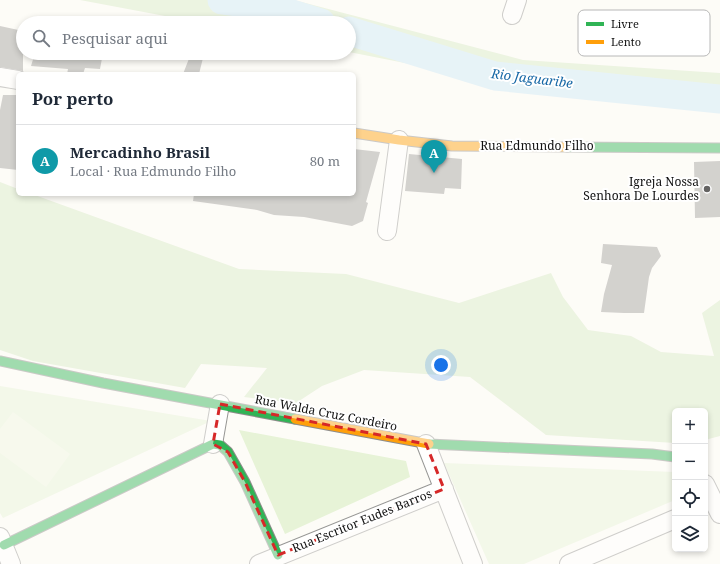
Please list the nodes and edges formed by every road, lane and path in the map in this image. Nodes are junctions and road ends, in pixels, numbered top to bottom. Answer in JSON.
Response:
{"nodes":[{"id":1,"x":0,"y":77,"type":"edge"},
{"id":2,"x":16,"y":80,"type":"edge"},
{"id":3,"x":356,"y":133,"type":"edge"},
{"id":4,"x":399,"y":140,"type":"junction"},
{"id":5,"x":720,"y":148,"type":"edge"},
{"id":6,"x":387,"y":231,"type":"dead end"},
{"id":7,"x":0,"y":361,"type":"edge"},
{"id":8,"x":220,"y":404,"type":"junction"},
{"id":9,"x":213,"y":444,"type":"junction"},
{"id":10,"x":426,"y":444,"type":"junction"},
{"id":11,"x":672,"y":457,"type":"edge"},
{"id":12,"x":444,"y":489,"type":"junction"},
{"id":13,"x":708,"y":493,"type":"edge"},
{"id":14,"x":713,"y":507,"type":"edge"},
{"id":15,"x":672,"y":520,"type":"edge"},
{"id":16,"x":2,"y":541,"type":"edge"},
{"id":17,"x":278,"y":555,"type":"junction"},
{"id":18,"x":11,"y":564,"type":"edge"},
{"id":19,"x":259,"y":564,"type":"edge"},
{"id":20,"x":473,"y":564,"type":"edge"},
{"id":21,"x":569,"y":564,"type":"edge"}],
"edges":[{"from":1,"to":2,"type":"street"},
{"from":3,"to":4,"type":"street","name":"Rua Edmundo Filho"},
{"from":4,"to":5,"type":"street","name":"Rua Edmundo Filho"},
{"from":4,"to":6,"type":"street"},
{"from":7,"to":8,"type":"street","name":"Rua Walda Cruz Cordeiro"},
{"from":8,"to":9,"type":"street"},
{"from":8,"to":10,"type":"street","name":"Rua Walda Cruz Cordeiro"},
{"from":9,"to":16,"type":"street"},
{"from":9,"to":17,"type":"street"},
{"from":10,"to":11,"type":"street","name":"Rua Walda Cruz Cordeiro"},
{"from":10,"to":12,"type":"street"},
{"from":12,"to":17,"type":"street","name":"Rua Escritor Eudes Barros"},
{"from":12,"to":20,"type":"street"},
{"from":13,"to":14,"type":"street"},
{"from":15,"to":21,"type":"street"},
{"from":16,"to":18,"type":"street"},
{"from":17,"to":19,"type":"street","name":"Rua Escritor Eudes Barros"}]}
